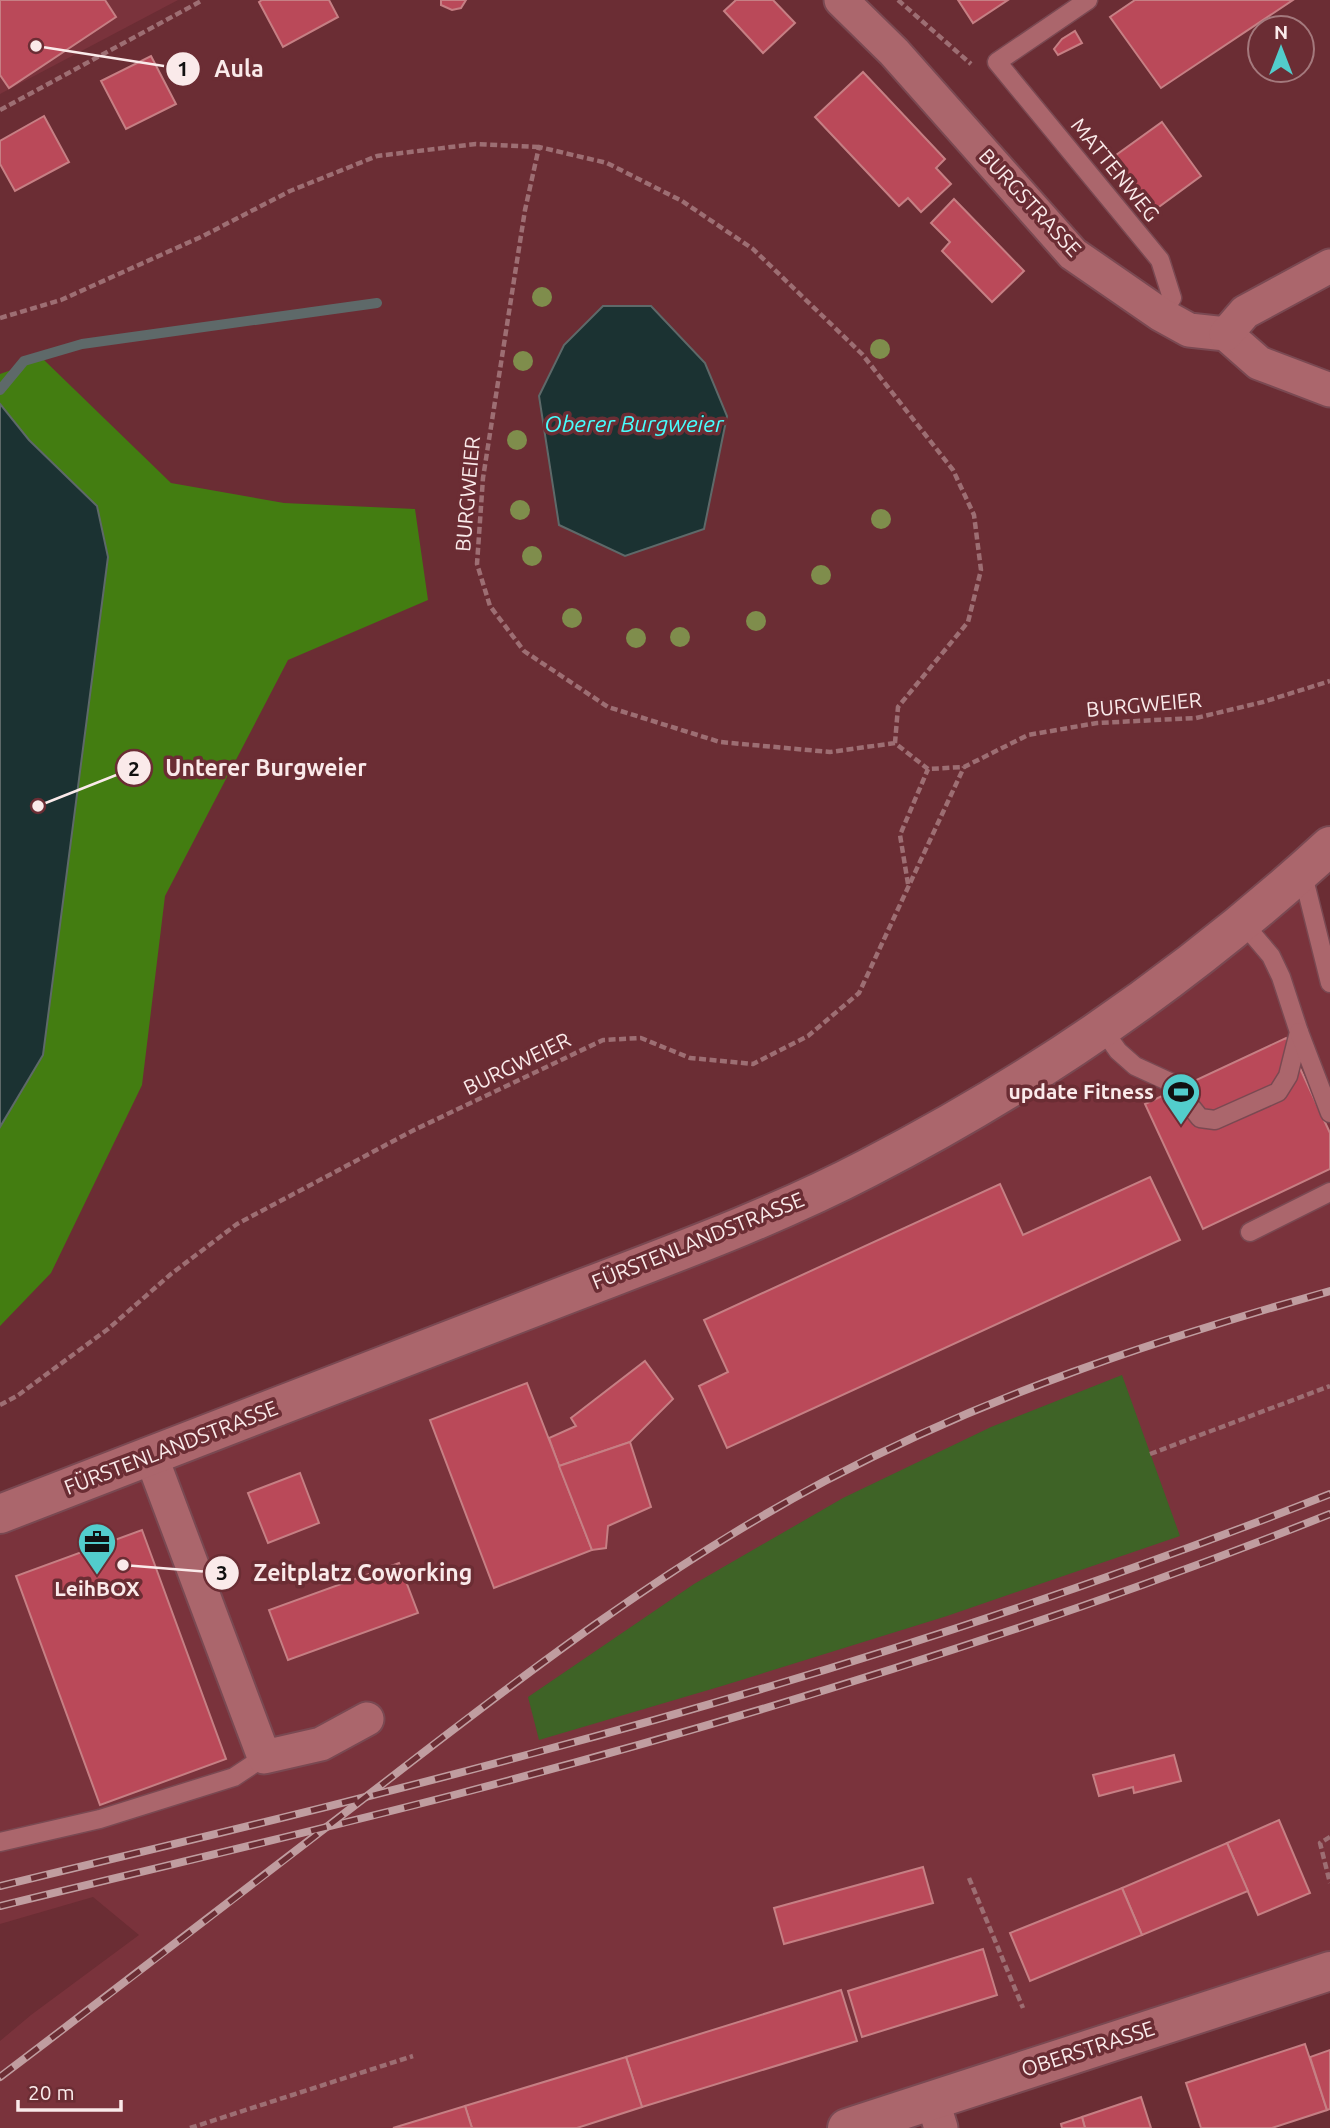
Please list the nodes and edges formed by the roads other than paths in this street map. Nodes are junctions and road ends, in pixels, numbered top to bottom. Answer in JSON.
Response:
{"nodes":[{"id":1,"x":841,"y":0,"type":"edge"},
{"id":2,"x":1088,"y":0,"type":"edge"},
{"id":3,"x":1330,"y":266,"type":"edge"},
{"id":4,"x":1160,"y":314,"type":"junction"},
{"id":5,"x":1226,"y":334,"type":"junction"},
{"id":6,"x":1330,"y":390,"type":"edge"},
{"id":7,"x":1330,"y":846,"type":"edge"},
{"id":8,"x":1302,"y":871,"type":"junction"},
{"id":9,"x":1243,"y":923,"type":"junction"},
{"id":10,"x":1330,"y":983,"type":"edge"},
{"id":11,"x":1101,"y":1027,"type":"junction"},
{"id":12,"x":1299,"y":1032,"type":"junction"},
{"id":13,"x":1330,"y":1112,"type":"edge"},
{"id":14,"x":1330,"y":1192,"type":"edge"},
{"id":15,"x":1250,"y":1232,"type":"dead end"},
{"id":16,"x":151,"y":1456,"type":"junction"},
{"id":17,"x":0,"y":1514,"type":"edge"},
{"id":18,"x":367,"y":1718,"type":"dead end"},
{"id":19,"x":264,"y":1757,"type":"junction"},
{"id":20,"x":0,"y":1842,"type":"edge"},
{"id":21,"x":1330,"y":1971,"type":"edge"},
{"id":22,"x":937,"y":2114,"type":"edge"},
{"id":23,"x":847,"y":2128,"type":"edge"}],
"edges":[{"from":1,"to":4,"type":"street","name":"BURGSTRASSE"},
{"from":2,"to":4,"type":"lane","name":"MATTENWEG"},
{"from":3,"to":5,"type":"street"},
{"from":4,"to":5,"type":"street","name":"BURGSTRASSE"},
{"from":5,"to":6,"type":"street"},
{"from":7,"to":8,"type":"main road","name":"FÜRSTENLANDSTRASSE"},
{"from":8,"to":9,"type":"main road","name":"FÜRSTENLANDSTRASSE"},
{"from":8,"to":10,"type":"lane"},
{"from":9,"to":11,"type":"main road","name":"FÜRSTENLANDSTRASSE"},
{"from":9,"to":12,"type":"lane"},
{"from":11,"to":12,"type":"lane"},
{"from":11,"to":16,"type":"main road","name":"FÜRSTENLANDSTRASSE"},
{"from":12,"to":13,"type":"lane"},
{"from":14,"to":15,"type":"lane"},
{"from":16,"to":17,"type":"main road","name":"FÜRSTENLANDSTRASSE"},
{"from":16,"to":19,"type":"street"},
{"from":18,"to":19,"type":"street"},
{"from":19,"to":20,"type":"lane"},
{"from":21,"to":22,"type":"main road","name":"OBERSTRASSE"},
{"from":22,"to":23,"type":"main road","name":"OBERSTRASSE"}]}
